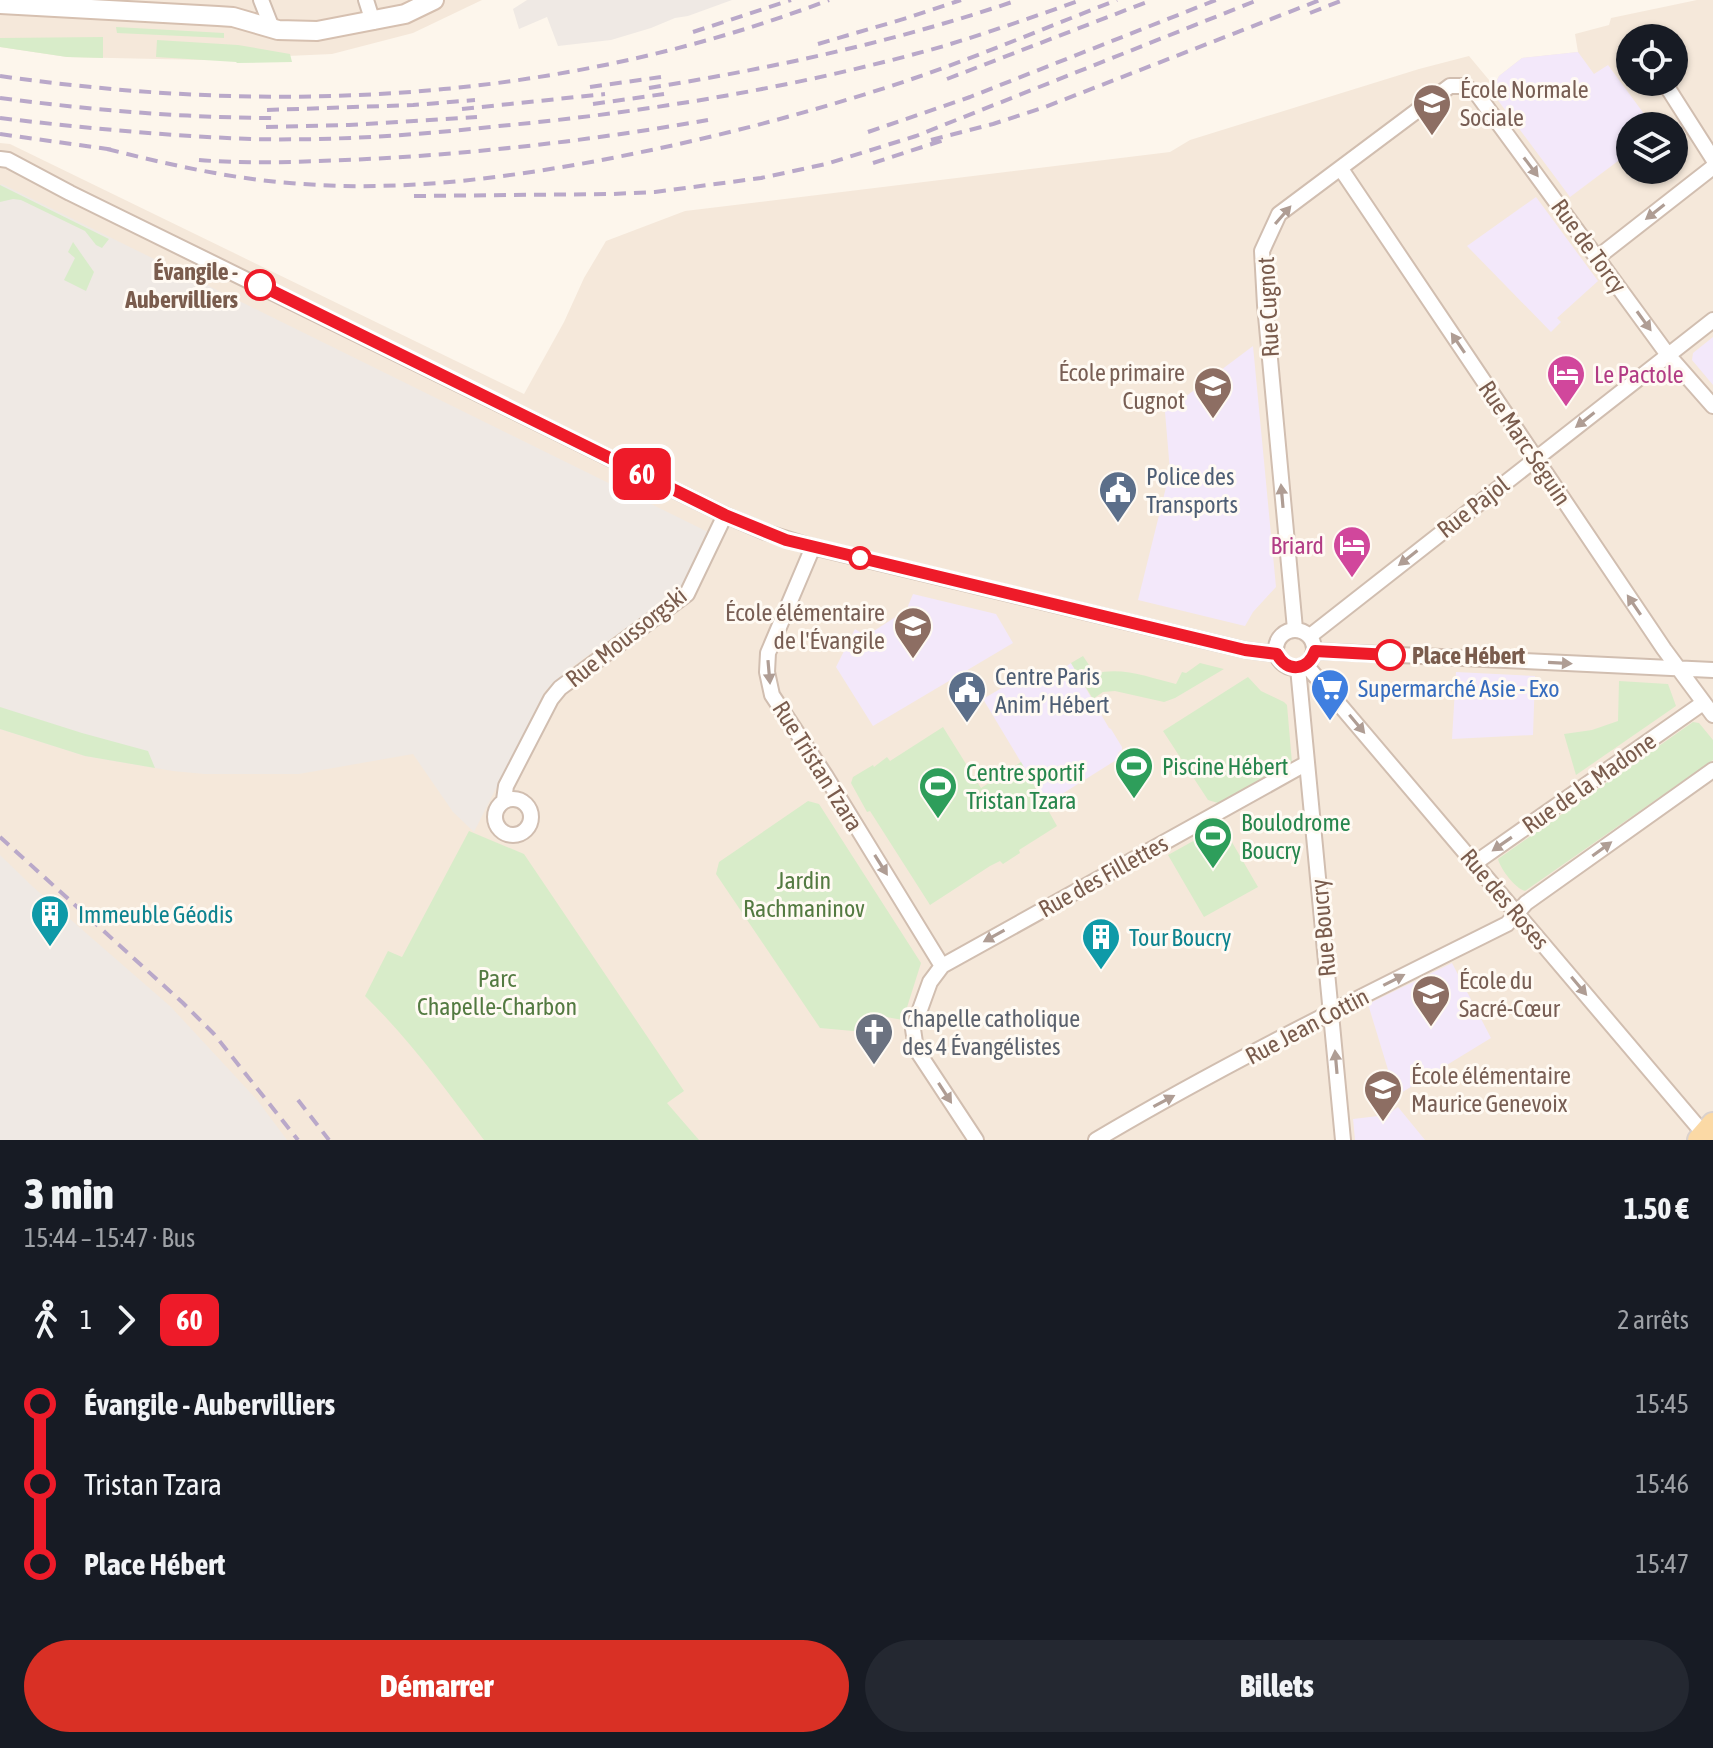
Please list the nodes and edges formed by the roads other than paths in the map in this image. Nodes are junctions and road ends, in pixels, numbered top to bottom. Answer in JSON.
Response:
{"nodes":[{"id":1,"x":261,"y":0,"type":"edge"},
{"id":2,"x":366,"y":0,"type":"edge"},
{"id":3,"x":434,"y":0,"type":"edge"},
{"id":4,"x":0,"y":4,"type":"edge"},
{"id":5,"x":373,"y":22,"type":"junction"},
{"id":6,"x":272,"y":28,"type":"junction"},
{"id":7,"x":1464,"y":86,"type":"joint"},
{"id":8,"x":1673,"y":96,"type":"edge"},
{"id":9,"x":0,"y":159,"type":"edge"},
{"id":10,"x":1713,"y":159,"type":"edge"},
{"id":11,"x":1713,"y":167,"type":"edge"},
{"id":12,"x":1341,"y":169,"type":"junction"},
{"id":13,"x":1598,"y":257,"type":"junction"},
{"id":14,"x":1713,"y":320,"type":"edge"},
{"id":15,"x":1668,"y":355,"type":"junction"},
{"id":16,"x":1713,"y":406,"type":"edge"},
{"id":17,"x":1535,"y":458,"type":"junction"},
{"id":18,"x":725,"y":515,"type":"junction"},
{"id":19,"x":813,"y":547,"type":"junction"},
{"id":20,"x":1295,"y":629,"type":"junction"},
{"id":21,"x":1313,"y":643,"type":"junction"},
{"id":22,"x":1277,"y":654,"type":"junction"},
{"id":23,"x":1302,"y":666,"type":"junction"},
{"id":24,"x":1678,"y":669,"type":"junction"},
{"id":25,"x":1713,"y":670,"type":"edge"},
{"id":26,"x":1703,"y":703,"type":"junction"},
{"id":27,"x":1713,"y":715,"type":"edge"},
{"id":28,"x":1307,"y":763,"type":"junction"},
{"id":29,"x":1713,"y":770,"type":"edge"},
{"id":30,"x":504,"y":800,"type":"dead end"},
{"id":31,"x":1475,"y":863,"type":"junction"},
{"id":32,"x":1517,"y":913,"type":"junction"},
{"id":33,"x":942,"y":966,"type":"junction"},
{"id":34,"x":1331,"y":1012,"type":"junction"},
{"id":35,"x":1706,"y":1133,"type":"edge"},
{"id":36,"x":976,"y":1140,"type":"edge"},
{"id":37,"x":1096,"y":1140,"type":"edge"},
{"id":38,"x":1343,"y":1140,"type":"edge"}],
"edges":[{"from":1,"to":6,"type":"street"},
{"from":2,"to":5,"type":"street"},
{"from":3,"to":5,"type":"street"},
{"from":4,"to":6,"type":"street"},
{"from":5,"to":6,"type":"street"},
{"from":7,"to":12,"type":"street","name":"Rue Cugnot"},
{"from":7,"to":13,"type":"street","name":"Rue de Torcy","one_way":true},
{"from":8,"to":10,"type":"street"},
{"from":9,"to":18,"type":"street"},
{"from":11,"to":13,"type":"street","one_way":true},
{"from":17,"to":12,"type":"street","name":"Rue Marc Séguin","one_way":true},
{"from":20,"to":12,"type":"street","name":"Rue Cugnot","one_way":true},
{"from":13,"to":15,"type":"street","name":"Rue de Torcy","one_way":true},
{"from":14,"to":15,"type":"street","name":"Rue Pajol"},
{"from":15,"to":16,"type":"street","name":"Rue de Torcy"},
{"from":15,"to":17,"type":"street","name":"Rue Pajol","one_way":true},
{"from":17,"to":21,"type":"street","name":"Rue Pajol","one_way":true},
{"from":24,"to":17,"type":"street","name":"Rue Marc Séguin","one_way":true},
{"from":18,"to":19,"type":"street"},
{"from":18,"to":30,"type":"street","name":"Rue Moussorgski"},
{"from":19,"to":22,"type":"street"},
{"from":19,"to":33,"type":"street","name":"Rue Tristan Tzara","one_way":true},
{"from":20,"to":21,"type":"street"},
{"from":20,"to":22,"type":"street"},
{"from":21,"to":23,"type":"street"},
{"from":21,"to":24,"type":"street","one_way":true},
{"from":22,"to":23,"type":"street"},
{"from":23,"to":28,"type":"street","name":"Rue Boucry"},
{"from":23,"to":31,"type":"street","name":"Rue des Roses","one_way":true},
{"from":24,"to":25,"type":"street"},
{"from":24,"to":26,"type":"street","name":"Rue Marc Séguin"},
{"from":26,"to":27,"type":"street","name":"Rue Marc Séguin"},
{"from":26,"to":31,"type":"street","name":"Rue de la Madone","one_way":true},
{"from":28,"to":33,"type":"street","name":"Rue des Fillettes","one_way":true},
{"from":28,"to":34,"type":"street","name":"Rue Boucry"},
{"from":32,"to":29,"type":"street","one_way":true},
{"from":31,"to":32,"type":"street","name":"Rue des Roses"},
{"from":34,"to":32,"type":"street","name":"Rue Jean Cottin","one_way":true},
{"from":32,"to":35,"type":"street","name":"Rue des Roses","one_way":true},
{"from":33,"to":36,"type":"street","one_way":true},
{"from":37,"to":34,"type":"street","name":"Rue Jean Cottin","one_way":true},
{"from":38,"to":34,"type":"street","name":"Rue Boucry","one_way":true}]}
